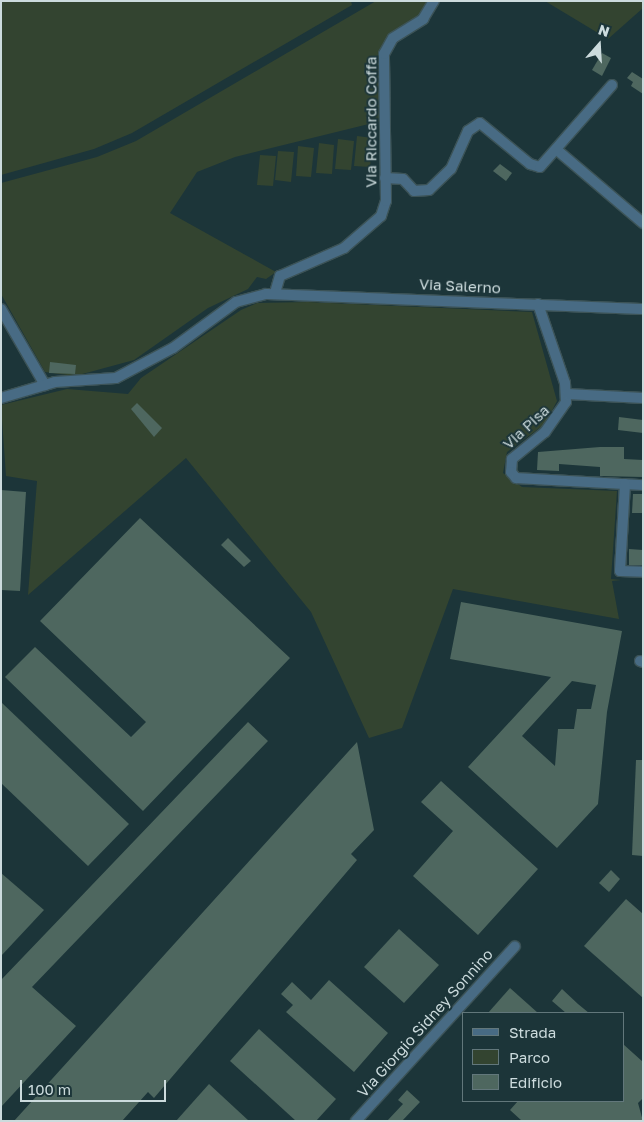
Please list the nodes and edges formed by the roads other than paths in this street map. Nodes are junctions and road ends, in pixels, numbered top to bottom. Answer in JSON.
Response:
{"nodes":[{"id":1,"x":434,"y":1,"type":"edge"},
{"id":2,"x":612,"y":85,"type":"dead end"},
{"id":3,"x":557,"y":150,"type":"junction"},
{"id":4,"x":385,"y":178,"type":"junction"},
{"id":5,"x":643,"y":223,"type":"edge"},
{"id":6,"x":276,"y":293,"type":"junction"},
{"id":7,"x":538,"y":304,"type":"junction"},
{"id":8,"x":1,"y":309,"type":"edge"},
{"id":9,"x":643,"y":309,"type":"edge"},
{"id":10,"x":45,"y":385,"type":"junction"},
{"id":11,"x":567,"y":394,"type":"junction"},
{"id":12,"x":1,"y":398,"type":"edge"},
{"id":13,"x":643,"y":398,"type":"edge"},
{"id":14,"x":624,"y":484,"type":"junction"},
{"id":15,"x":643,"y":485,"type":"edge"},
{"id":16,"x":643,"y":572,"type":"edge"},
{"id":17,"x":516,"y":946,"type":"dead end"},
{"id":18,"x":356,"y":1121,"type":"edge"}],
"edges":[{"from":1,"to":4,"type":"street","name":"Via Riccardo Coffa"},
{"from":2,"to":3,"type":"street"},
{"from":3,"to":4,"type":"street"},
{"from":3,"to":5,"type":"street"},
{"from":4,"to":6,"type":"street","name":"Via Riccardo Coffa"},
{"from":6,"to":7,"type":"street","name":"Via Salerno"},
{"from":6,"to":10,"type":"street"},
{"from":7,"to":9,"type":"street","name":"Via Salerno"},
{"from":7,"to":11,"type":"street"},
{"from":8,"to":10,"type":"street"},
{"from":10,"to":12,"type":"street"},
{"from":11,"to":13,"type":"street"},
{"from":11,"to":14,"type":"street","name":"Via Pisa"},
{"from":14,"to":15,"type":"street","name":"Via Pisa"},
{"from":14,"to":16,"type":"street"},
{"from":17,"to":18,"type":"street","name":"Via Giorgio Sidney Sonnino"}]}
